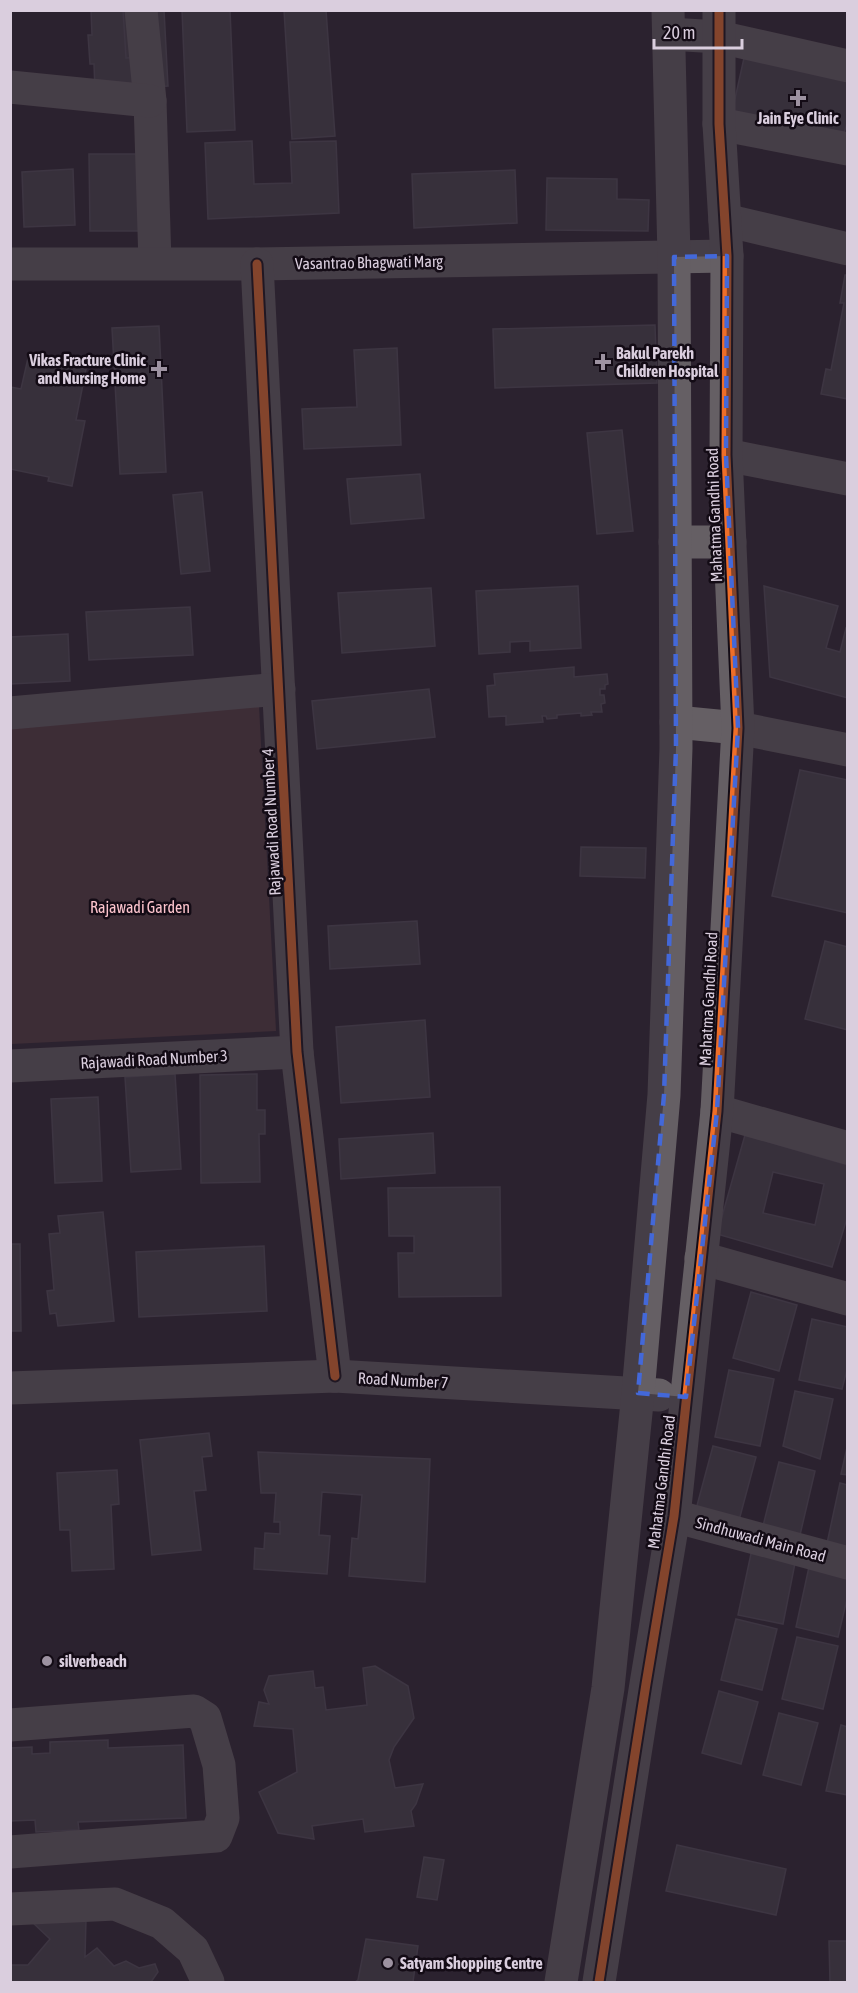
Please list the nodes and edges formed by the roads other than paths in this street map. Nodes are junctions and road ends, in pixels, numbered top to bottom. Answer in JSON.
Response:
{"nodes":[{"id":1,"x":141,"y":10,"type":"edge"},
{"id":2,"x":668,"y":22,"type":"edge"},
{"id":3,"x":719,"y":23,"type":"edge"},
{"id":4,"x":848,"y":66,"type":"edge"},
{"id":5,"x":10,"y":87,"type":"edge"},
{"id":6,"x":150,"y":101,"type":"junction"},
{"id":7,"x":719,"y":124,"type":"junction"},
{"id":8,"x":848,"y":149,"type":"edge"},
{"id":9,"x":725,"y":220,"type":"junction"},
{"id":10,"x":848,"y":249,"type":"edge"},
{"id":11,"x":727,"y":256,"type":"junction"},
{"id":12,"x":674,"y":257,"type":"junction"},
{"id":13,"x":10,"y":264,"type":"edge"},
{"id":14,"x":155,"y":264,"type":"junction"},
{"id":15,"x":257,"y":264,"type":"junction"},
{"id":16,"x":726,"y":455,"type":"junction"},
{"id":17,"x":848,"y":479,"type":"edge"},
{"id":18,"x":675,"y":542,"type":"junction"},
{"id":19,"x":729,"y":542,"type":"junction"},
{"id":20,"x":279,"y":689,"type":"junction"},
{"id":21,"x":10,"y":713,"type":"edge"},
{"id":22,"x":676,"y":722,"type":"junction"},
{"id":23,"x":738,"y":728,"type":"junction"},
{"id":24,"x":848,"y":750,"type":"edge"},
{"id":25,"x":297,"y":1052,"type":"junction"},
{"id":26,"x":10,"y":1065,"type":"edge"},
{"id":27,"x":717,"y":1111,"type":"junction"},
{"id":28,"x":848,"y":1148,"type":"edge"},
{"id":29,"x":701,"y":1258,"type":"junction"},
{"id":30,"x":848,"y":1299,"type":"edge"},
{"id":31,"x":335,"y":1377,"type":"junction"},
{"id":32,"x":10,"y":1388,"type":"edge"},
{"id":33,"x":638,"y":1393,"type":"junction"},
{"id":34,"x":686,"y":1397,"type":"junction"},
{"id":35,"x":674,"y":1516,"type":"junction"},
{"id":36,"x":848,"y":1563,"type":"edge"},
{"id":37,"x":10,"y":1725,"type":"edge"},
{"id":38,"x":10,"y":1852,"type":"edge"},
{"id":39,"x":10,"y":1909,"type":"edge"},
{"id":40,"x":208,"y":1983,"type":"edge"},
{"id":41,"x":561,"y":1983,"type":"edge"},
{"id":42,"x":599,"y":1983,"type":"edge"}],
"edges":[{"from":1,"to":6,"type":"street"},
{"from":2,"to":3,"type":"street"},
{"from":2,"to":12,"type":"street","name":"Mahatma Gandhi Road"},
{"from":3,"to":4,"type":"street"},
{"from":3,"to":7,"type":"street","name":"Mahatma Gandhi Road"},
{"from":5,"to":6,"type":"street"},
{"from":6,"to":14,"type":"street"},
{"from":7,"to":8,"type":"street"},
{"from":7,"to":9,"type":"street","name":"Mahatma Gandhi Road"},
{"from":9,"to":10,"type":"street"},
{"from":9,"to":11,"type":"street","name":"Mahatma Gandhi Road"},
{"from":11,"to":12,"type":"street","name":"Vasantrao Bhagwati Marg"},
{"from":11,"to":16,"type":"street","name":"Mahatma Gandhi Road"},
{"from":12,"to":15,"type":"street","name":"Vasantrao Bhagwati Marg"},
{"from":12,"to":18,"type":"street","name":"Mahatma Gandhi Road"},
{"from":13,"to":14,"type":"street","name":"Vasantrao Bhagwati Marg"},
{"from":14,"to":15,"type":"street","name":"Vasantrao Bhagwati Marg"},
{"from":15,"to":20,"type":"street","name":"Rajawadi Road Number 4"},
{"from":16,"to":17,"type":"street"},
{"from":16,"to":19,"type":"street","name":"Mahatma Gandhi Road"},
{"from":18,"to":19,"type":"street"},
{"from":18,"to":22,"type":"street","name":"Mahatma Gandhi Road"},
{"from":19,"to":23,"type":"street","name":"Mahatma Gandhi Road"},
{"from":20,"to":21,"type":"street"},
{"from":20,"to":25,"type":"street","name":"Rajawadi Road Number 4"},
{"from":22,"to":23,"type":"street"},
{"from":22,"to":33,"type":"street","name":"Mahatma Gandhi Road"},
{"from":23,"to":24,"type":"street"},
{"from":23,"to":27,"type":"street","name":"Mahatma Gandhi Road"},
{"from":25,"to":26,"type":"street","name":"Rajawadi Road Number 3"},
{"from":25,"to":31,"type":"street","name":"Rajawadi Road Number 4"},
{"from":27,"to":28,"type":"street"},
{"from":27,"to":29,"type":"street","name":"Mahatma Gandhi Road"},
{"from":29,"to":30,"type":"street"},
{"from":29,"to":34,"type":"street","name":"Mahatma Gandhi Road"},
{"from":31,"to":32,"type":"street","name":"Road Number 7"},
{"from":31,"to":33,"type":"street","name":"Road Number 7"},
{"from":33,"to":34,"type":"street","name":"Road Number 7"},
{"from":33,"to":41,"type":"street","name":"Mahatma Gandhi Road"},
{"from":34,"to":35,"type":"street","name":"Mahatma Gandhi Road"},
{"from":35,"to":36,"type":"street","name":"Sindhuwadi Main Road"},
{"from":35,"to":42,"type":"street","name":"Mahatma Gandhi Road"},
{"from":37,"to":38,"type":"street"},
{"from":39,"to":40,"type":"street"}]}
